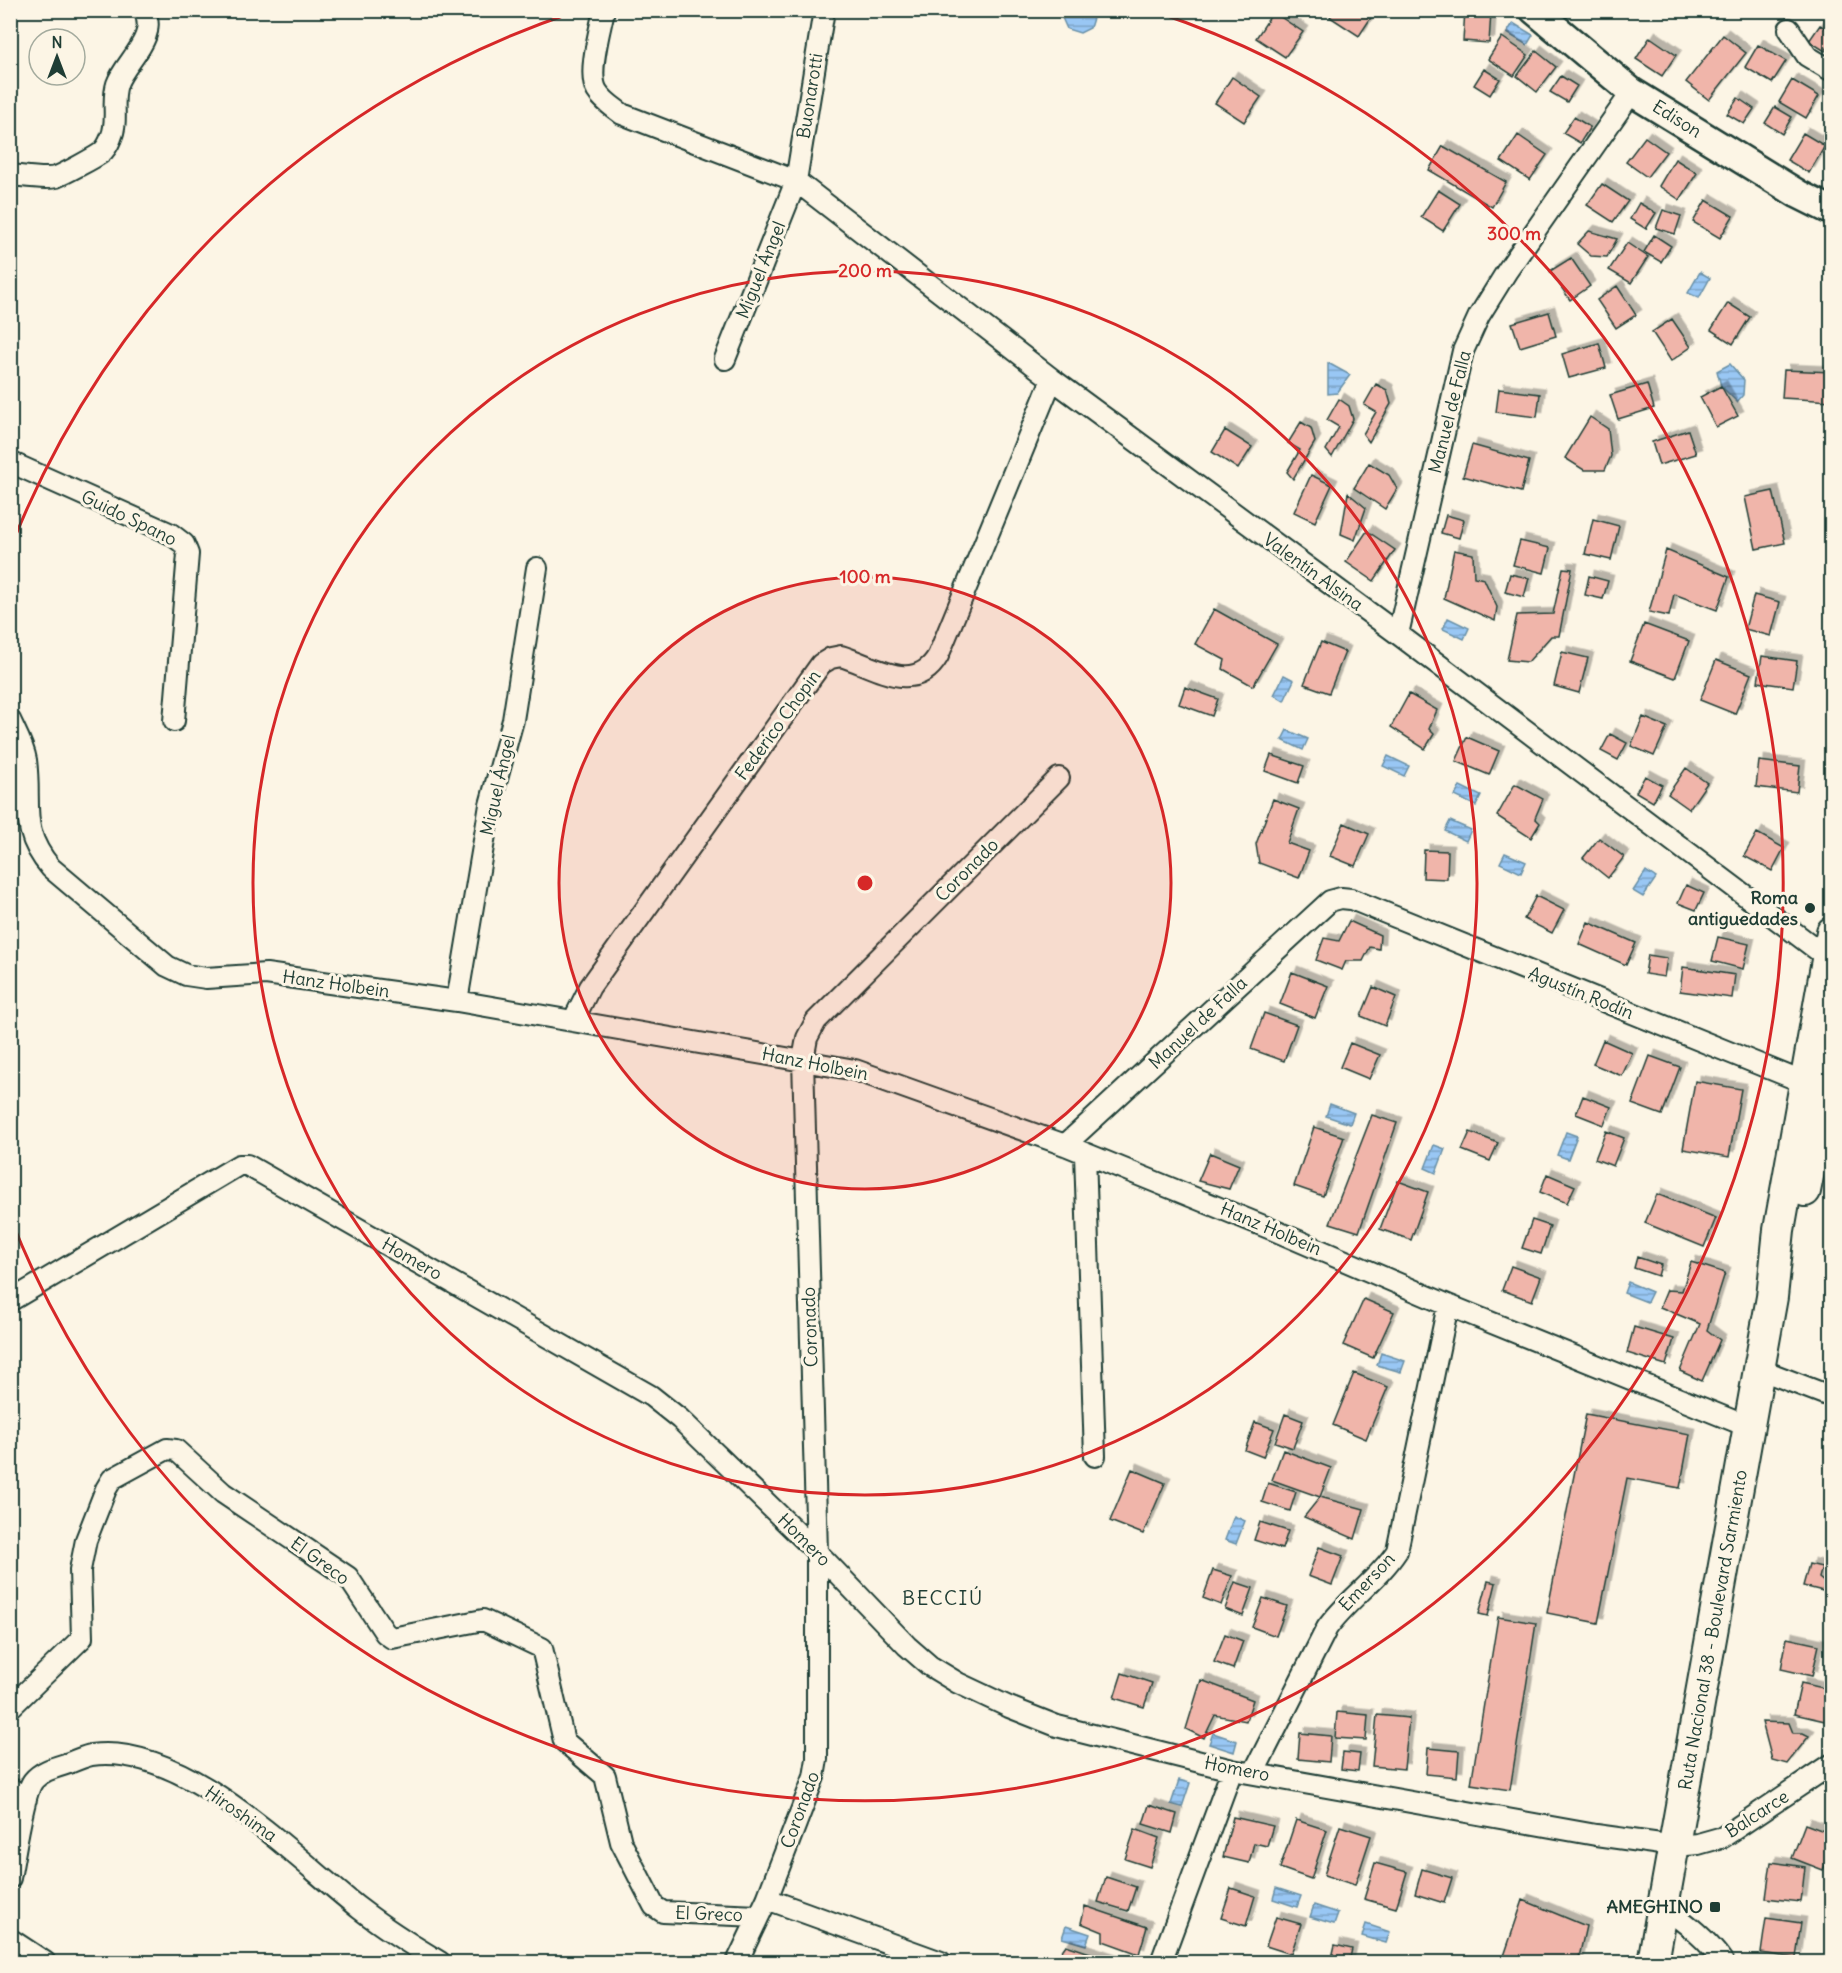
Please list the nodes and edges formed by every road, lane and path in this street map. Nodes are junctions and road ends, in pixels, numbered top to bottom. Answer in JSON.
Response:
{"nodes":[{"id":1,"x":144,"y":10,"type":"edge"},
{"id":2,"x":604,"y":10,"type":"edge"},
{"id":3,"x":824,"y":10,"type":"edge"},
{"id":4,"x":1534,"y":10,"type":"edge"},
{"id":5,"x":1789,"y":29,"type":"dead end"},
{"id":6,"x":1832,"y":71,"type":"edge"},
{"id":7,"x":1632,"y":92,"type":"junction"},
{"id":8,"x":10,"y":175,"type":"edge"},
{"id":9,"x":796,"y":181,"type":"junction"},
{"id":10,"x":1832,"y":211,"type":"edge"},
{"id":11,"x":725,"y":359,"type":"dead end"},
{"id":12,"x":1052,"y":379,"type":"junction"},
{"id":13,"x":10,"y":462,"type":"edge"},
{"id":14,"x":537,"y":568,"type":"dead end"},
{"id":15,"x":1398,"y":634,"type":"junction"},
{"id":16,"x":10,"y":720,"type":"edge"},
{"id":17,"x":174,"y":721,"type":"dead end"},
{"id":18,"x":1059,"y":778,"type":"dead end"},
{"id":19,"x":1330,"y":901,"type":"joint"},
{"id":20,"x":1830,"y":953,"type":"edge"},
{"id":21,"x":1832,"y":996,"type":"edge"},
{"id":22,"x":457,"y":1001,"type":"junction"},
{"id":23,"x":573,"y":1021,"type":"junction"},
{"id":24,"x":803,"y":1060,"type":"junction"},
{"id":25,"x":1825,"y":1080,"type":"edge"},
{"id":26,"x":1065,"y":1146,"type":"junction"},
{"id":27,"x":1085,"y":1154,"type":"junction"},
{"id":28,"x":10,"y":1301,"type":"edge"},
{"id":29,"x":1448,"y":1305,"type":"junction"},
{"id":30,"x":1760,"y":1369,"type":"junction"},
{"id":31,"x":1832,"y":1397,"type":"edge"},
{"id":32,"x":1749,"y":1427,"type":"junction"},
{"id":33,"x":1095,"y":1456,"type":"dead end"},
{"id":34,"x":817,"y":1552,"type":"junction"},
{"id":35,"x":10,"y":1708,"type":"edge"},
{"id":36,"x":1832,"y":1764,"type":"edge"},
{"id":37,"x":1232,"y":1770,"type":"junction"},
{"id":38,"x":1254,"y":1773,"type":"junction"},
{"id":39,"x":18,"y":1793,"type":"edge"},
{"id":40,"x":1675,"y":1846,"type":"junction"},
{"id":41,"x":10,"y":1878,"type":"edge"},
{"id":42,"x":763,"y":1907,"type":"junction"},
{"id":43,"x":1664,"y":1907,"type":"junction"},
{"id":44,"x":10,"y":1939,"type":"edge"},
{"id":45,"x":45,"y":1962,"type":"edge"},
{"id":46,"x":440,"y":1962,"type":"edge"},
{"id":47,"x":736,"y":1962,"type":"edge"},
{"id":48,"x":941,"y":1962,"type":"edge"},
{"id":49,"x":1161,"y":1962,"type":"edge"},
{"id":50,"x":1653,"y":1962,"type":"edge"},
{"id":51,"x":1723,"y":1962,"type":"edge"}],
"edges":[{"from":1,"to":8,"type":"street"},
{"from":2,"to":9,"type":"street","name":"Valentín Alsina"},
{"from":3,"to":9,"type":"street","name":"Buonarotti"},
{"from":4,"to":7,"type":"street","name":"Edison"},
{"from":5,"to":6,"type":"street"},
{"from":7,"to":10,"type":"street","name":"Edison"},
{"from":7,"to":15,"type":"street","name":"Manuel de Falla"},
{"from":9,"to":11,"type":"street","name":"Miguel Ángel"},
{"from":9,"to":12,"type":"street","name":"Valentín Alsina"},
{"from":12,"to":15,"type":"street","name":"Valentín Alsina"},
{"from":12,"to":23,"type":"street","name":"Federico Chopin"},
{"from":13,"to":17,"type":"street","name":"Guido Spano"},
{"from":14,"to":22,"type":"street","name":"Miguel Ángel"},
{"from":15,"to":20,"type":"street","name":"Valentín Alsina"},
{"from":16,"to":22,"type":"street","name":"Hanz Holbein"},
{"from":18,"to":24,"type":"street","name":"Coronado"},
{"from":19,"to":25,"type":"street","name":"Agustín Rodín"},
{"from":19,"to":26,"type":"street","name":"Manuel de Falla"},
{"from":20,"to":25,"type":"main road","name":"Ruta Nacional 38 - Boulevard Sarmiento"},
{"from":21,"to":25,"type":"main road"},
{"from":22,"to":23,"type":"street","name":"Hanz Holbein"},
{"from":23,"to":24,"type":"street","name":"Hanz Holbein"},
{"from":24,"to":26,"type":"street","name":"Hanz Holbein"},
{"from":24,"to":34,"type":"street","name":"Coronado"},
{"from":25,"to":30,"type":"main road","name":"Ruta Nacional 38 - Boulevard Sarmiento"},
{"from":26,"to":27,"type":"street","name":"Hanz Holbein"},
{"from":27,"to":29,"type":"street","name":"Hanz Holbein"},
{"from":27,"to":33,"type":"street"},
{"from":28,"to":34,"type":"street","name":"Homero"},
{"from":29,"to":32,"type":"street","name":"Hanz Holbein"},
{"from":29,"to":38,"type":"street","name":"Emerson"},
{"from":30,"to":31,"type":"street"},
{"from":30,"to":32,"type":"main road","name":"Ruta Nacional 38 - Boulevard Sarmiento"},
{"from":32,"to":40,"type":"main road","name":"Ruta Nacional 38 - Boulevard Sarmiento"},
{"from":34,"to":37,"type":"street","name":"Homero"},
{"from":34,"to":42,"type":"street","name":"Coronado"},
{"from":35,"to":42,"type":"street","name":"El Greco"},
{"from":36,"to":40,"type":"street","name":"Balcarce"},
{"from":37,"to":38,"type":"street","name":"Homero"},
{"from":37,"to":49,"type":"street"},
{"from":38,"to":40,"type":"street","name":"Homero"},
{"from":39,"to":41,"type":"street"},
{"from":39,"to":46,"type":"street","name":"Hiroshima"},
{"from":40,"to":43,"type":"main road","name":"Ruta Nacional 38 - Boulevard Sarmiento"},
{"from":42,"to":47,"type":"street","name":"Coronado"},
{"from":42,"to":48,"type":"street","name":"El Greco"},
{"from":43,"to":50,"type":"main road","name":"Ruta Nacional 38 - Boulevard Sarmiento"},
{"from":43,"to":51,"type":"street"},
{"from":44,"to":45,"type":"street"}]}
